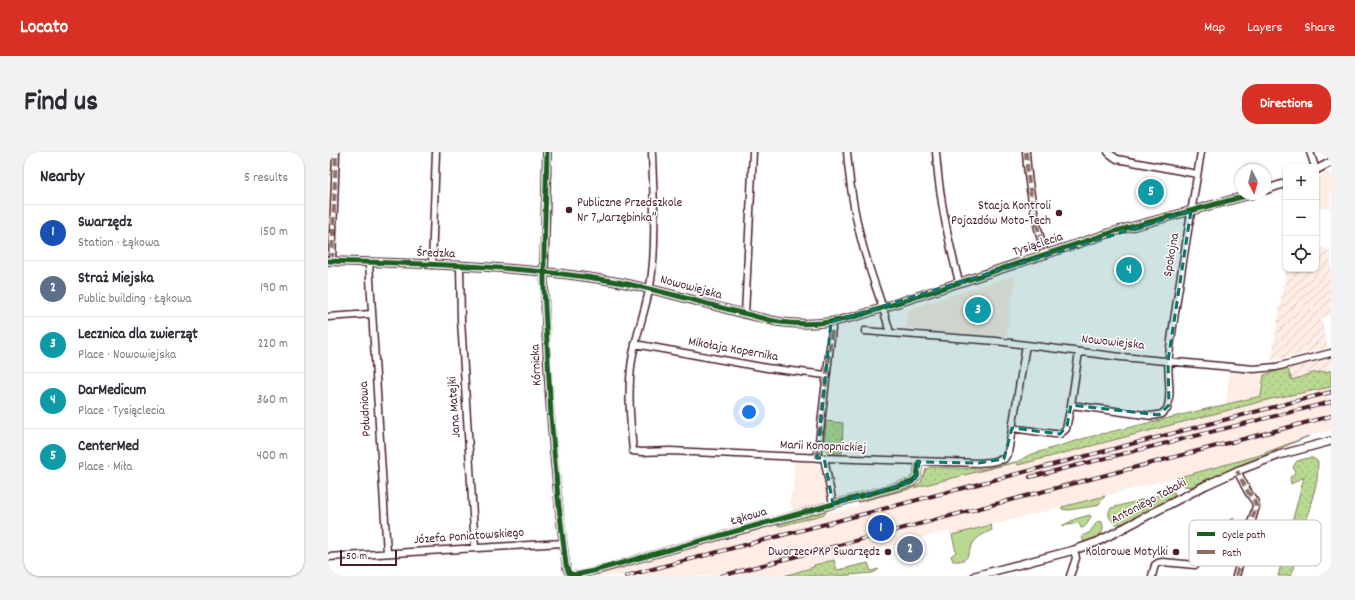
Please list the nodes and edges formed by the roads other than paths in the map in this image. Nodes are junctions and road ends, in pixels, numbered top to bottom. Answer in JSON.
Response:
{"nodes":[{"id":1,"x":336,"y":152,"type":"edge"},
{"id":2,"x":436,"y":152,"type":"edge"},
{"id":3,"x":547,"y":152,"type":"edge"},
{"id":4,"x":652,"y":152,"type":"edge"},
{"id":5,"x":753,"y":152,"type":"edge"},
{"id":6,"x":847,"y":152,"type":"edge"},
{"id":7,"x":936,"y":152,"type":"edge"},
{"id":8,"x":1026,"y":152,"type":"edge"},
{"id":9,"x":1201,"y":152,"type":"edge"},
{"id":10,"x":1310,"y":152,"type":"edge"},
{"id":11,"x":1109,"y":153,"type":"edge"},
{"id":12,"x":1331,"y":162,"type":"edge"},
{"id":13,"x":1314,"y":164,"type":"edge"},
{"id":14,"x":1319,"y":168,"type":"edge"},
{"id":15,"x":1197,"y":174,"type":"junction"},
{"id":16,"x":1283,"y":184,"type":"edge"},
{"id":17,"x":1271,"y":188,"type":"edge"},
{"id":18,"x":1235,"y":199,"type":"edge"},
{"id":19,"x":1191,"y":211,"type":"junction"},
{"id":20,"x":1045,"y":254,"type":"junction"},
{"id":21,"x":330,"y":261,"type":"edge"},
{"id":22,"x":368,"y":263,"type":"junction"},
{"id":23,"x":432,"y":265,"type":"junction"},
{"id":24,"x":460,"y":266,"type":"junction"},
{"id":25,"x":544,"y":271,"type":"junction"},
{"id":26,"x":959,"y":282,"type":"junction"},
{"id":27,"x":649,"y":288,"type":"junction"},
{"id":28,"x":883,"y":308,"type":"junction"},
{"id":29,"x":372,"y":314,"type":"junction"},
{"id":30,"x":745,"y":314,"type":"junction"},
{"id":31,"x":328,"y":317,"type":"edge"},
{"id":32,"x":831,"y":322,"type":"junction"},
{"id":33,"x":865,"y":331,"type":"dead end"},
{"id":34,"x":890,"y":333,"type":"junction"},
{"id":35,"x":636,"y":344,"type":"junction"},
{"id":36,"x":1026,"y":345,"type":"junction"},
{"id":37,"x":1079,"y":352,"type":"junction"},
{"id":38,"x":1331,"y":353,"type":"edge"},
{"id":39,"x":1168,"y":361,"type":"junction"},
{"id":40,"x":826,"y":375,"type":"junction"},
{"id":41,"x":1071,"y":405,"type":"junction"},
{"id":42,"x":1012,"y":428,"type":"junction"},
{"id":43,"x":1331,"y":441,"type":"edge"},
{"id":44,"x":817,"y":458,"type":"junction"},
{"id":45,"x":824,"y":458,"type":"junction"},
{"id":46,"x":919,"y":462,"type":"junction"},
{"id":47,"x":1237,"y":471,"type":"junction"},
{"id":48,"x":833,"y":504,"type":"junction"},
{"id":49,"x":1252,"y":520,"type":"edge"},
{"id":50,"x":563,"y":543,"type":"junction"},
{"id":51,"x":475,"y":548,"type":"junction"},
{"id":52,"x":1074,"y":550,"type":"junction"},
{"id":53,"x":386,"y":553,"type":"junction"},
{"id":54,"x":328,"y":557,"type":"edge"},
{"id":55,"x":1189,"y":564,"type":"edge"},
{"id":56,"x":1239,"y":566,"type":"edge"},
{"id":57,"x":571,"y":574,"type":"joint"},
{"id":58,"x":975,"y":576,"type":"edge"},
{"id":59,"x":1070,"y":576,"type":"edge"},
{"id":60,"x":1152,"y":576,"type":"edge"},
{"id":61,"x":1236,"y":576,"type":"edge"}],
"edges":[{"from":1,"to":21,"type":"street"},
{"from":2,"to":23,"type":"street"},
{"from":3,"to":25,"type":"street","name":"Kórnicka"},
{"from":4,"to":27,"type":"street"},
{"from":5,"to":30,"type":"street"},
{"from":6,"to":28,"type":"street"},
{"from":7,"to":26,"type":"street"},
{"from":8,"to":20,"type":"street"},
{"from":9,"to":15,"type":"street","name":"Spokojna"},
{"from":10,"to":13,"type":"street"},
{"from":11,"to":15,"type":"street"},
{"from":12,"to":14,"type":"street"},
{"from":15,"to":19,"type":"street","name":"Spokojna"},
{"from":16,"to":17,"type":"street"},
{"from":18,"to":19,"type":"street","name":"Tysiąclecia"},
{"from":19,"to":20,"type":"street","name":"Tysiąclecia"},
{"from":19,"to":39,"type":"street","name":"Spokojna"},
{"from":20,"to":26,"type":"street","name":"Tysiąclecia"},
{"from":21,"to":22,"type":"street","name":"Średzka"},
{"from":22,"to":23,"type":"street","name":"Średzka"},
{"from":22,"to":29,"type":"street","name":"Południowa"},
{"from":23,"to":24,"type":"street","name":"Średzka"},
{"from":24,"to":25,"type":"street","name":"Średzka"},
{"from":24,"to":51,"type":"street","name":"Jana Matejki"},
{"from":25,"to":27,"type":"street","name":"Nowowiejska"},
{"from":25,"to":50,"type":"street","name":"Kórnicka"},
{"from":26,"to":28,"type":"street","name":"Tysiąclecia"},
{"from":27,"to":30,"type":"street","name":"Nowowiejska"},
{"from":27,"to":35,"type":"street"},
{"from":28,"to":32,"type":"street","name":"Tysiąclecia"},
{"from":28,"to":34,"type":"street"},
{"from":29,"to":31,"type":"street"},
{"from":29,"to":53,"type":"street","name":"Południowa"},
{"from":30,"to":32,"type":"street","name":"Nowowiejska"},
{"from":32,"to":40,"type":"street"},
{"from":33,"to":34,"type":"street","name":"Nowowiejska"},
{"from":34,"to":36,"type":"street","name":"Nowowiejska"},
{"from":35,"to":40,"type":"street","name":"Mikołaja Kopernika"},
{"from":35,"to":44,"type":"street","name":"Marii Konopnickiej"},
{"from":36,"to":37,"type":"street","name":"Nowowiejska"},
{"from":36,"to":42,"type":"street"},
{"from":37,"to":39,"type":"street","name":"Nowowiejska"},
{"from":37,"to":41,"type":"street"},
{"from":38,"to":39,"type":"street","name":"Nowowiejska"},
{"from":39,"to":41,"type":"street","name":"Spokojna"},
{"from":40,"to":44,"type":"street"},
{"from":41,"to":42,"type":"street"},
{"from":42,"to":46,"type":"street","name":"Marii Konopnickiej"},
{"from":43,"to":47,"type":"street","name":"Antoniego Tabaki"},
{"from":44,"to":45,"type":"street","name":"Marii Konopnickiej"},
{"from":45,"to":46,"type":"street","name":"Marii Konopnickiej"},
{"from":48,"to":45,"type":"street","one_way":true},
{"from":46,"to":48,"type":"street","name":"Łąkowa"},
{"from":47,"to":49,"type":"street"},
{"from":47,"to":52,"type":"street","name":"Antoniego Tabaki"},
{"from":48,"to":57,"type":"street","name":"Łąkowa"},
{"from":50,"to":51,"type":"street","name":"Józefa Poniatowskiego"},
{"from":50,"to":57,"type":"street","name":"Kórnicka"},
{"from":51,"to":53,"type":"street","name":"Józefa Poniatowskiego"},
{"from":52,"to":58,"type":"street","name":"Antoniego Tabaki"},
{"from":52,"to":59,"type":"street"},
{"from":53,"to":54,"type":"street","name":"Józefa Poniatowskiego"},
{"from":55,"to":60,"type":"street"},
{"from":56,"to":61,"type":"street"}]}
